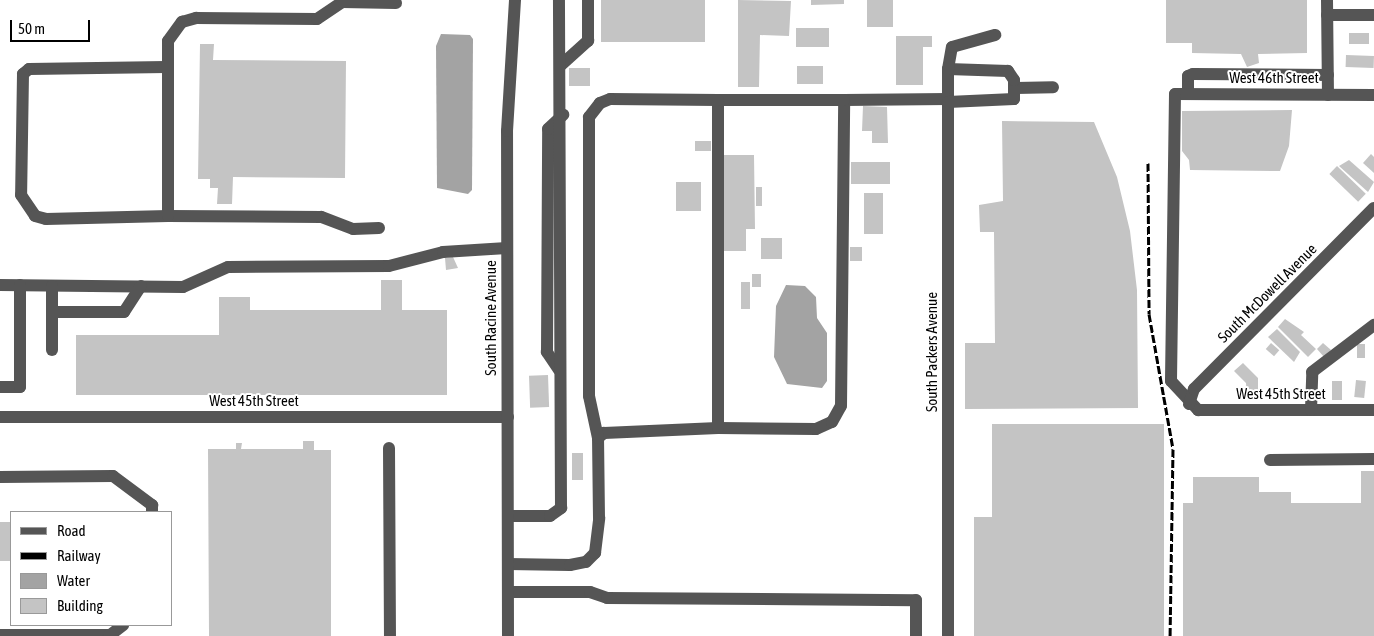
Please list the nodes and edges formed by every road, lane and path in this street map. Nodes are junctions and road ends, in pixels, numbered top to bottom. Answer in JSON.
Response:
{"nodes":[{"id":1,"x":516,"y":0,"type":"edge"},
{"id":2,"x":559,"y":0,"type":"edge"},
{"id":3,"x":588,"y":0,"type":"edge"},
{"id":4,"x":1327,"y":0,"type":"edge"},
{"id":5,"x":396,"y":3,"type":"dead end"},
{"id":6,"x":1327,"y":15,"type":"junction"},
{"id":7,"x":1374,"y":15,"type":"edge"},
{"id":8,"x":995,"y":35,"type":"dead end"},
{"id":9,"x":560,"y":66,"type":"junction"},
{"id":10,"x":166,"y":67,"type":"junction"},
{"id":11,"x":948,"y":69,"type":"junction"},
{"id":12,"x":1328,"y":74,"type":"junction"},
{"id":13,"x":1247,"y":75,"type":"junction"},
{"id":14,"x":1054,"y":87,"type":"dead end"},
{"id":15,"x":1014,"y":88,"type":"junction"},
{"id":16,"x":1181,"y":94,"type":"junction"},
{"id":17,"x":1248,"y":94,"type":"junction"},
{"id":18,"x":1328,"y":95,"type":"junction"},
{"id":19,"x":1374,"y":95,"type":"edge"},
{"id":20,"x":718,"y":100,"type":"junction"},
{"id":21,"x":844,"y":100,"type":"junction"},
{"id":22,"x":948,"y":100,"type":"junction"},
{"id":23,"x":1374,"y":208,"type":"edge"},
{"id":24,"x":168,"y":216,"type":"junction"},
{"id":25,"x":379,"y":228,"type":"dead end"},
{"id":26,"x":507,"y":248,"type":"junction"},
{"id":27,"x":0,"y":285,"type":"edge"},
{"id":28,"x":20,"y":285,"type":"junction"},
{"id":29,"x":52,"y":286,"type":"junction"},
{"id":30,"x":141,"y":286,"type":"junction"},
{"id":31,"x":52,"y":312,"type":"junction"},
{"id":32,"x":1374,"y":325,"type":"edge"},
{"id":33,"x":52,"y":350,"type":"dead end"},
{"id":34,"x":0,"y":387,"type":"edge"},
{"id":35,"x":1190,"y":404,"type":"junction"},
{"id":36,"x":1311,"y":410,"type":"junction"},
{"id":37,"x":1374,"y":410,"type":"edge"},
{"id":38,"x":0,"y":417,"type":"edge"},
{"id":39,"x":508,"y":417,"type":"junction"},
{"id":40,"x":718,"y":428,"type":"junction"},
{"id":41,"x":598,"y":438,"type":"junction"},
{"id":42,"x":389,"y":448,"type":"dead end"},
{"id":43,"x":1374,"y":459,"type":"edge"},
{"id":44,"x":1270,"y":460,"type":"dead end"},
{"id":45,"x":0,"y":478,"type":"edge"},
{"id":46,"x":152,"y":511,"type":"edge"},
{"id":47,"x":508,"y":516,"type":"junction"},
{"id":48,"x":508,"y":564,"type":"junction"},
{"id":49,"x":508,"y":592,"type":"junction"},
{"id":50,"x":122,"y":626,"type":"edge"},
{"id":51,"x":0,"y":635,"type":"edge"},
{"id":52,"x":109,"y":636,"type":"edge"},
{"id":53,"x":390,"y":636,"type":"edge"},
{"id":54,"x":508,"y":636,"type":"edge"},
{"id":55,"x":916,"y":636,"type":"edge"},
{"id":56,"x":948,"y":636,"type":"edge"}],
"edges":[{"from":1,"to":26,"type":"street","name":"South Racine Avenue"},
{"from":2,"to":9,"type":"street"},
{"from":3,"to":9,"type":"street"},
{"from":4,"to":6,"type":"street"},
{"from":5,"to":10,"type":"street"},
{"from":6,"to":7,"type":"street"},
{"from":6,"to":12,"type":"street"},
{"from":8,"to":11,"type":"street","name":"South Packers Avenue"},
{"from":9,"to":47,"type":"street"},
{"from":10,"to":24,"type":"street"},
{"from":10,"to":24,"type":"street"},
{"from":11,"to":15,"type":"street"},
{"from":11,"to":22,"type":"street","name":"South Packers Avenue"},
{"from":12,"to":13,"type":"street"},
{"from":12,"to":18,"type":"street"},
{"from":13,"to":16,"type":"street"},
{"from":13,"to":17,"type":"street"},
{"from":14,"to":15,"type":"street"},
{"from":15,"to":22,"type":"street"},
{"from":16,"to":17,"type":"street","name":"West 46th Street"},
{"from":16,"to":35,"type":"street"},
{"from":17,"to":18,"type":"street","name":"West 46th Street"},
{"from":18,"to":19,"type":"street","name":"West 46th Street"},
{"from":20,"to":21,"type":"street"},
{"from":20,"to":40,"type":"street"},
{"from":20,"to":41,"type":"street"},
{"from":21,"to":22,"type":"street"},
{"from":21,"to":40,"type":"street"},
{"from":22,"to":56,"type":"street","name":"South Packers Avenue"},
{"from":23,"to":35,"type":"street","name":"South McDowell Avenue"},
{"from":24,"to":25,"type":"street"},
{"from":26,"to":30,"type":"street"},
{"from":26,"to":39,"type":"street","name":"South Racine Avenue"},
{"from":27,"to":28,"type":"street"},
{"from":28,"to":29,"type":"street"},
{"from":28,"to":34,"type":"street"},
{"from":29,"to":30,"type":"street"},
{"from":29,"to":31,"type":"street"},
{"from":30,"to":31,"type":"street"},
{"from":31,"to":33,"type":"street"},
{"from":32,"to":36,"type":"street"},
{"from":35,"to":36,"type":"street","name":"West 45th Street"},
{"from":36,"to":37,"type":"street","name":"West 45th Street"},
{"from":38,"to":39,"type":"street","name":"West 45th Street"},
{"from":39,"to":47,"type":"street","name":"South Racine Avenue"},
{"from":40,"to":41,"type":"street"},
{"from":41,"to":48,"type":"street"},
{"from":42,"to":53,"type":"street"},
{"from":43,"to":44,"type":"street"},
{"from":45,"to":46,"type":"street"},
{"from":47,"to":48,"type":"street","name":"South Racine Avenue"},
{"from":48,"to":49,"type":"street","name":"South Racine Avenue"},
{"from":49,"to":54,"type":"street","name":"South Racine Avenue"},
{"from":49,"to":55,"type":"street"},
{"from":50,"to":52,"type":"street"},
{"from":51,"to":52,"type":"street"}]}
